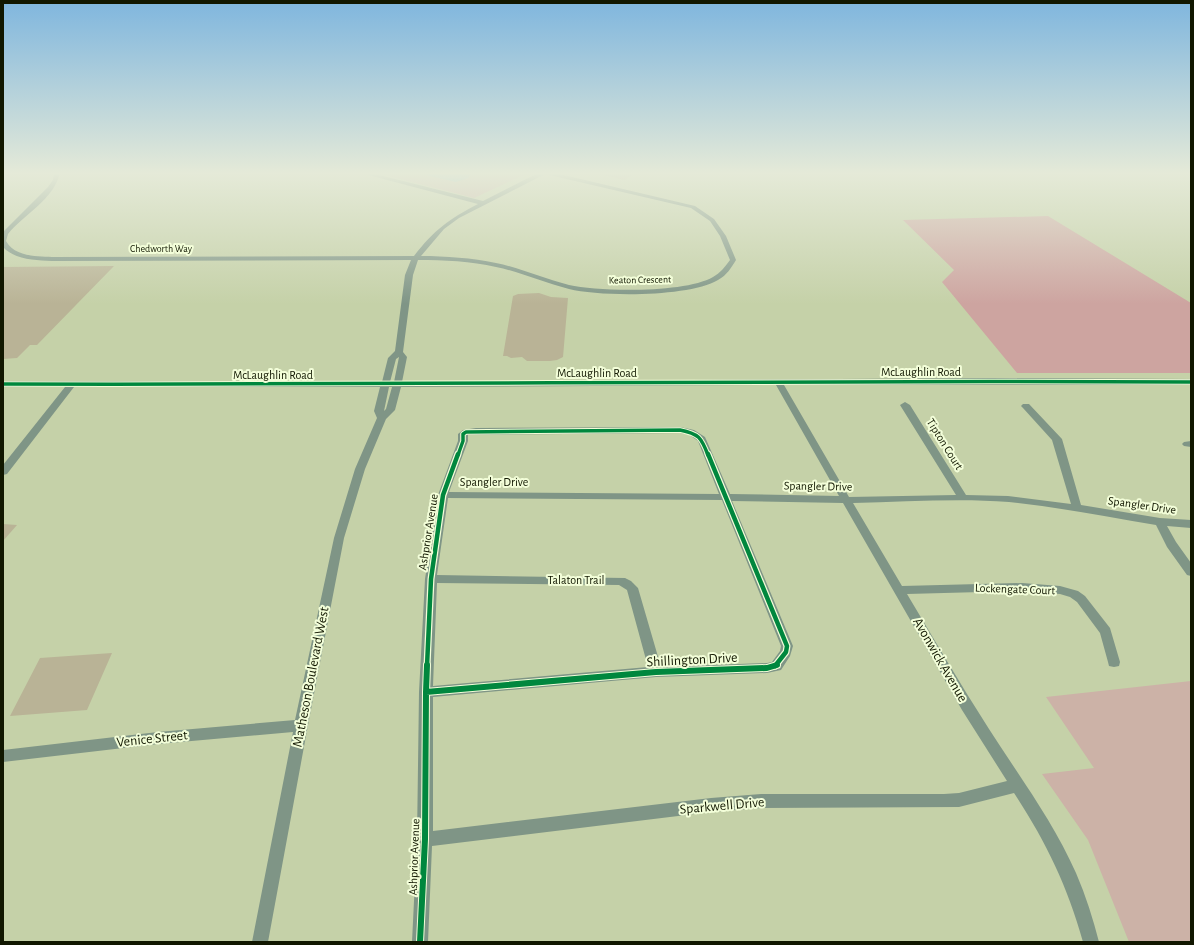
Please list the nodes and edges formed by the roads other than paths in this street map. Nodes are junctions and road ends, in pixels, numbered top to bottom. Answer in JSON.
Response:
{"nodes":[{"id":1,"x":23,"y":216,"type":"edge"},
{"id":2,"x":461,"y":216,"type":"edge"},
{"id":3,"x":706,"y":216,"type":"edge"},
{"id":4,"x":415,"y":258,"type":"junction"},
{"id":5,"x":399,"y":352,"type":"junction"},
{"id":6,"x":779,"y":382,"type":"junction"},
{"id":7,"x":1191,"y":382,"type":"edge"},
{"id":8,"x":3,"y":384,"type":"edge"},
{"id":9,"x":72,"y":384,"type":"junction"},
{"id":10,"x":386,"y":384,"type":"junction"},
{"id":11,"x":399,"y":384,"type":"junction"},
{"id":12,"x":905,"y":405,"type":"dead end"},
{"id":13,"x":1026,"y":406,"type":"dead end"},
{"id":14,"x":382,"y":418,"type":"junction"},
{"id":15,"x":3,"y":472,"type":"edge"},
{"id":16,"x":443,"y":495,"type":"junction"},
{"id":17,"x":727,"y":497,"type":"junction"},
{"id":18,"x":964,"y":498,"type":"junction"},
{"id":19,"x":847,"y":500,"type":"junction"},
{"id":20,"x":1077,"y":508,"type":"junction"},
{"id":21,"x":1160,"y":522,"type":"junction"},
{"id":22,"x":1191,"y":524,"type":"edge"},
{"id":23,"x":1191,"y":572,"type":"edge"},
{"id":24,"x":431,"y":579,"type":"junction"},
{"id":25,"x":899,"y":590,"type":"junction"},
{"id":26,"x":1114,"y":662,"type":"dead end"},
{"id":27,"x":656,"y":672,"type":"junction"},
{"id":28,"x":426,"y":692,"type":"junction"},
{"id":29,"x":301,"y":725,"type":"junction"},
{"id":30,"x":3,"y":756,"type":"edge"},
{"id":31,"x":1018,"y":785,"type":"junction"},
{"id":32,"x":425,"y":839,"type":"junction"},
{"id":33,"x":260,"y":942,"type":"edge"},
{"id":34,"x":420,"y":942,"type":"edge"},
{"id":35,"x":1091,"y":942,"type":"edge"}],
"edges":[{"from":1,"to":4,"type":"street","name":"Chedworth Way"},
{"from":2,"to":4,"type":"street","name":"Matheson Boulevard West"},
{"from":3,"to":4,"type":"street","name":"Keaton Crescent"},
{"from":4,"to":5,"type":"street","name":"Matheson Boulevard West"},
{"from":5,"to":10,"type":"street","name":"Matheson Boulevard West"},
{"from":5,"to":11,"type":"street","name":"Matheson Boulevard West"},
{"from":6,"to":7,"type":"street","name":"McLaughlin Road"},
{"from":6,"to":11,"type":"street","name":"McLaughlin Road"},
{"from":6,"to":19,"type":"street","name":"Avonwick Avenue"},
{"from":8,"to":9,"type":"street","name":"McLaughlin Road"},
{"from":9,"to":10,"type":"street","name":"McLaughlin Road"},
{"from":9,"to":15,"type":"street"},
{"from":10,"to":11,"type":"street","name":"McLaughlin Road"},
{"from":10,"to":14,"type":"street","name":"Matheson Boulevard West"},
{"from":11,"to":14,"type":"street","name":"Matheson Boulevard West"},
{"from":12,"to":18,"type":"street","name":"Tipton Court"},
{"from":13,"to":20,"type":"street"},
{"from":14,"to":29,"type":"street","name":"Matheson Boulevard West"},
{"from":16,"to":17,"type":"street","name":"Spangler Drive"},
{"from":16,"to":17,"type":"street","name":"Ashprior Avenue"},
{"from":16,"to":24,"type":"street","name":"Ashprior Avenue"},
{"from":17,"to":19,"type":"street","name":"Spangler Drive"},
{"from":17,"to":27,"type":"street","name":"Shillington Drive"},
{"from":18,"to":19,"type":"street","name":"Spangler Drive"},
{"from":18,"to":20,"type":"street","name":"Spangler Drive"},
{"from":19,"to":25,"type":"street","name":"Avonwick Avenue"},
{"from":20,"to":21,"type":"street","name":"Spangler Drive"},
{"from":21,"to":22,"type":"street","name":"Spangler Drive"},
{"from":21,"to":23,"type":"street"},
{"from":24,"to":27,"type":"street","name":"Talaton Trail"},
{"from":24,"to":28,"type":"street","name":"Ashprior Avenue"},
{"from":25,"to":26,"type":"street","name":"Lockengate Court"},
{"from":25,"to":31,"type":"street","name":"Avonwick Avenue"},
{"from":27,"to":28,"type":"street","name":"Shillington Drive"},
{"from":28,"to":32,"type":"street","name":"Ashprior Avenue"},
{"from":29,"to":30,"type":"street","name":"Venice Street"},
{"from":29,"to":33,"type":"street","name":"Matheson Boulevard West"},
{"from":31,"to":32,"type":"street","name":"Sparkwell Drive"},
{"from":31,"to":35,"type":"street","name":"Avonwick Avenue"},
{"from":32,"to":34,"type":"street","name":"Ashprior Avenue"}]}
